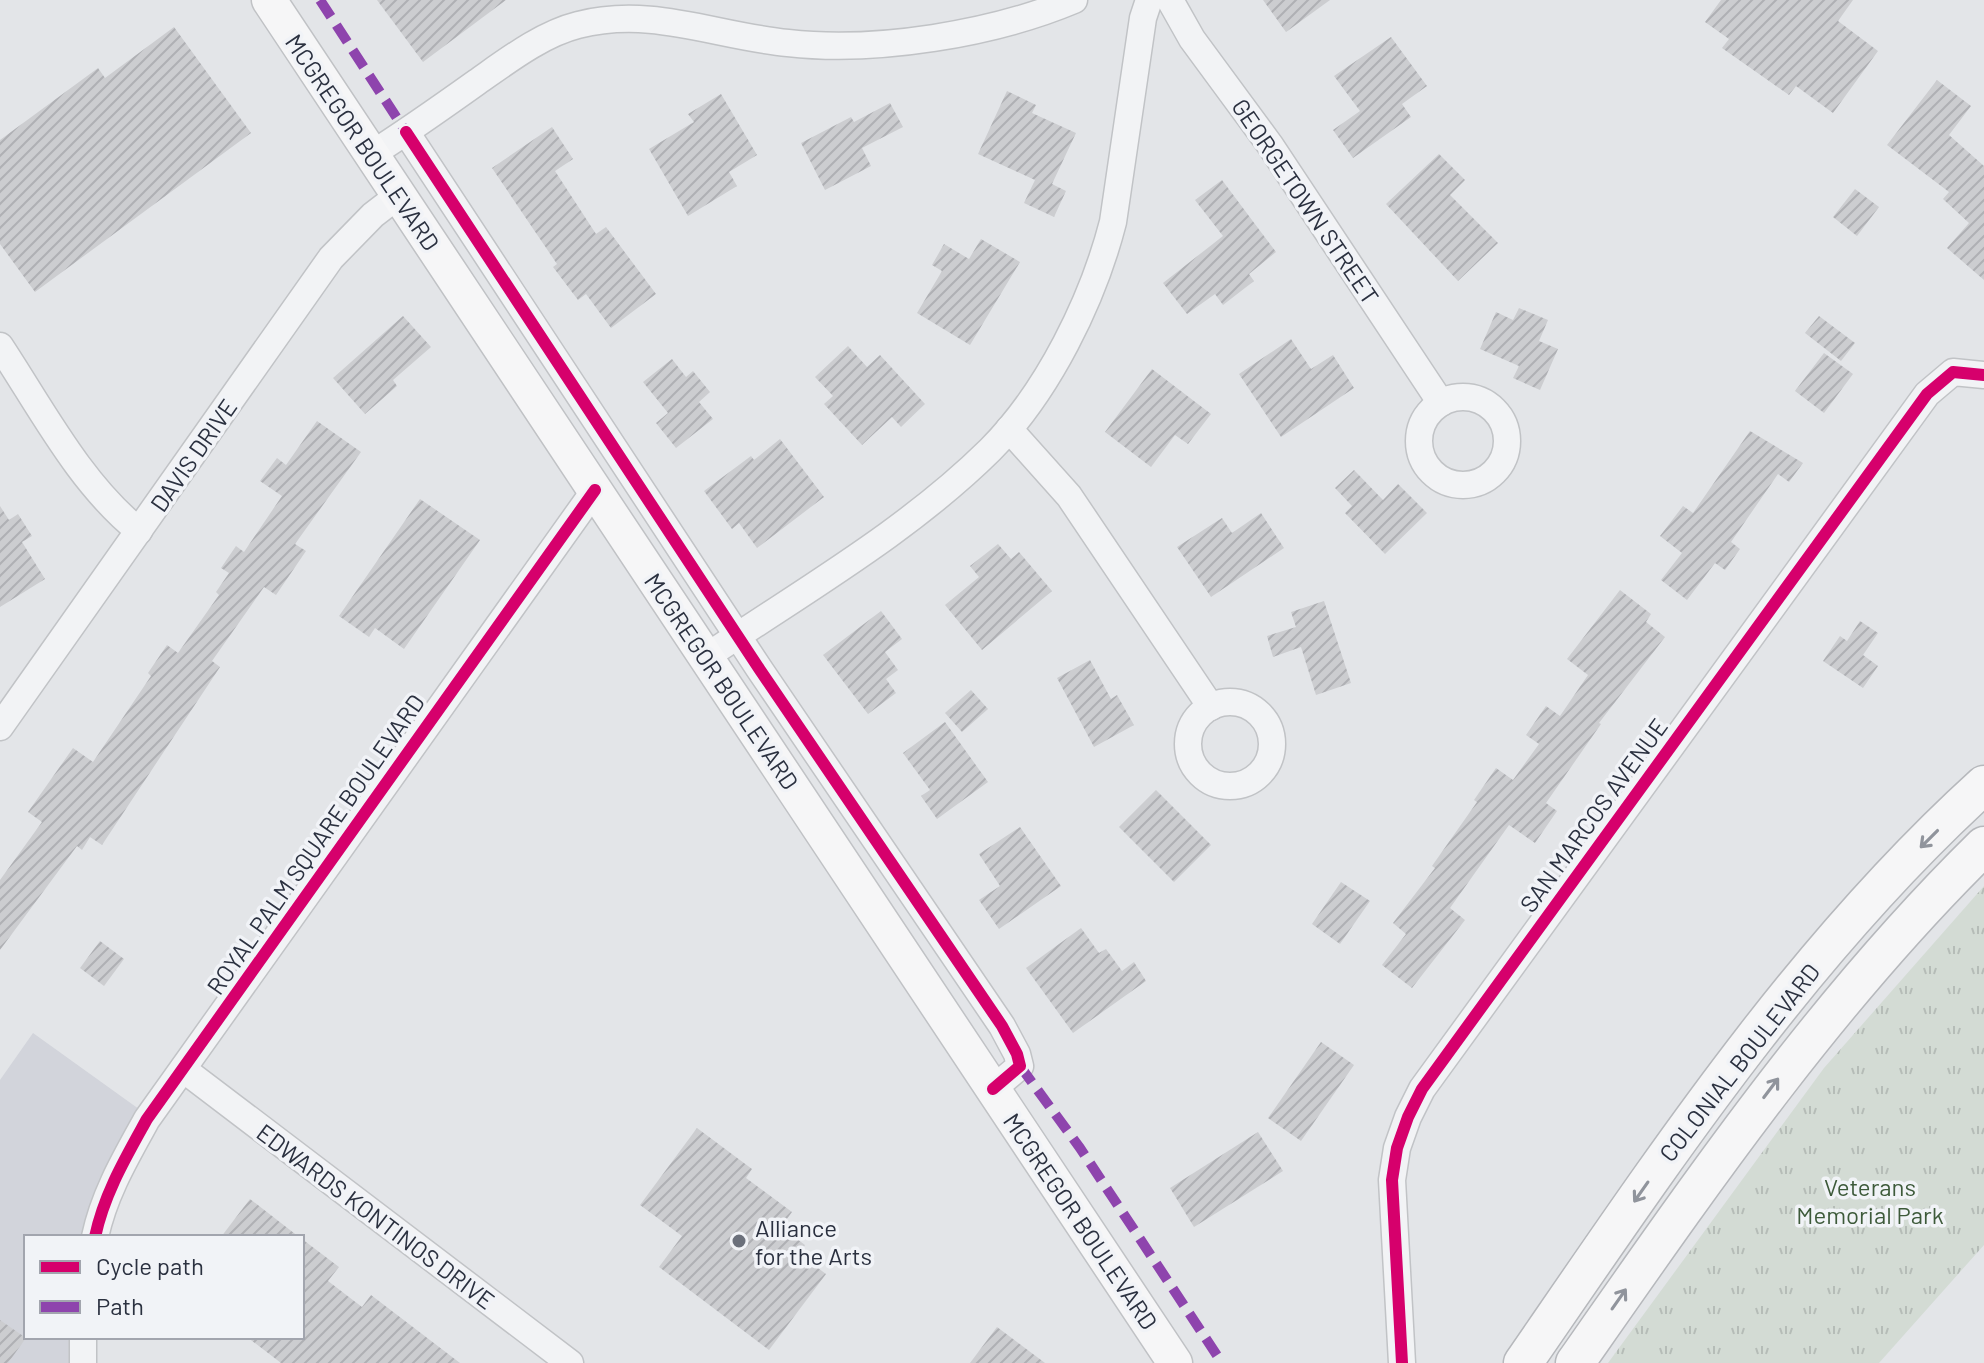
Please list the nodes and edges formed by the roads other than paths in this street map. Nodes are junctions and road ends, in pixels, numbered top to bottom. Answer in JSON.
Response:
{"nodes":[{"id":1,"x":269,"y":0,"type":"edge"},
{"id":2,"x":1074,"y":0,"type":"edge"},
{"id":3,"x":1149,"y":0,"type":"edge"},
{"id":4,"x":1170,"y":0,"type":"edge"},
{"id":5,"x":406,"y":132,"type":"junction"},
{"id":6,"x":372,"y":154,"type":"junction"},
{"id":7,"x":399,"y":195,"type":"junction"},
{"id":8,"x":0,"y":346,"type":"edge"},
{"id":9,"x":1984,"y":375,"type":"edge"},
{"id":10,"x":1441,"y":403,"type":"dead end"},
{"id":11,"x":1009,"y":429,"type":"junction"},
{"id":12,"x":595,"y":490,"type":"junction"},
{"id":13,"x":139,"y":531,"type":"junction"},
{"id":14,"x":738,"y":635,"type":"junction"},
{"id":15,"x":706,"y":657,"type":"junction"},
{"id":16,"x":1211,"y":707,"type":"dead end"},
{"id":17,"x":0,"y":727,"type":"edge"},
{"id":18,"x":1984,"y":785,"type":"edge"},
{"id":19,"x":1984,"y":846,"type":"edge"},
{"id":20,"x":183,"y":1069,"type":"junction"},
{"id":21,"x":993,"y":1089,"type":"junction"},
{"id":22,"x":96,"y":1235,"type":"edge"},
{"id":23,"x":83,"y":1339,"type":"edge"},
{"id":24,"x":83,"y":1363,"type":"edge"},
{"id":25,"x":570,"y":1363,"type":"edge"},
{"id":26,"x":1175,"y":1363,"type":"edge"},
{"id":27,"x":1402,"y":1363,"type":"edge"},
{"id":28,"x":1523,"y":1363,"type":"edge"},
{"id":29,"x":1575,"y":1363,"type":"edge"}],
"edges":[{"from":1,"to":6,"type":"main road","name":"MCGREGOR BOULEVARD"},
{"from":2,"to":5,"type":"street"},
{"from":3,"to":11,"type":"street"},
{"from":4,"to":10,"type":"street","name":"GEORGETOWN STREET"},
{"from":5,"to":6,"type":"street"},
{"from":5,"to":14,"type":"street"},
{"from":6,"to":7,"type":"main road","name":"MCGREGOR BOULEVARD"},
{"from":7,"to":12,"type":"main road","name":"MCGREGOR BOULEVARD"},
{"from":7,"to":13,"type":"street","name":"DAVIS DRIVE"},
{"from":8,"to":13,"type":"street"},
{"from":9,"to":27,"type":"street","name":"SAN MARCOS AVENUE"},
{"from":11,"to":14,"type":"street"},
{"from":11,"to":16,"type":"street"},
{"from":12,"to":15,"type":"main road","name":"MCGREGOR BOULEVARD"},
{"from":12,"to":20,"type":"street","name":"ROYAL PALM SQUARE BOULEVARD"},
{"from":13,"to":17,"type":"street","name":"DAVIS DRIVE"},
{"from":14,"to":15,"type":"street"},
{"from":14,"to":21,"type":"street"},
{"from":15,"to":21,"type":"main road","name":"MCGREGOR BOULEVARD"},
{"from":18,"to":28,"type":"highway","name":"COLONIAL BOULEVARD","one_way":true},
{"from":29,"to":19,"type":"highway","name":"COLONIAL BOULEVARD","one_way":true},
{"from":20,"to":22,"type":"street","name":"ROYAL PALM SQUARE BOULEVARD"},
{"from":20,"to":25,"type":"street","name":"EDWARDS KONTINOS DRIVE"},
{"from":21,"to":26,"type":"main road","name":"MCGREGOR BOULEVARD"},
{"from":23,"to":24,"type":"street"}]}
